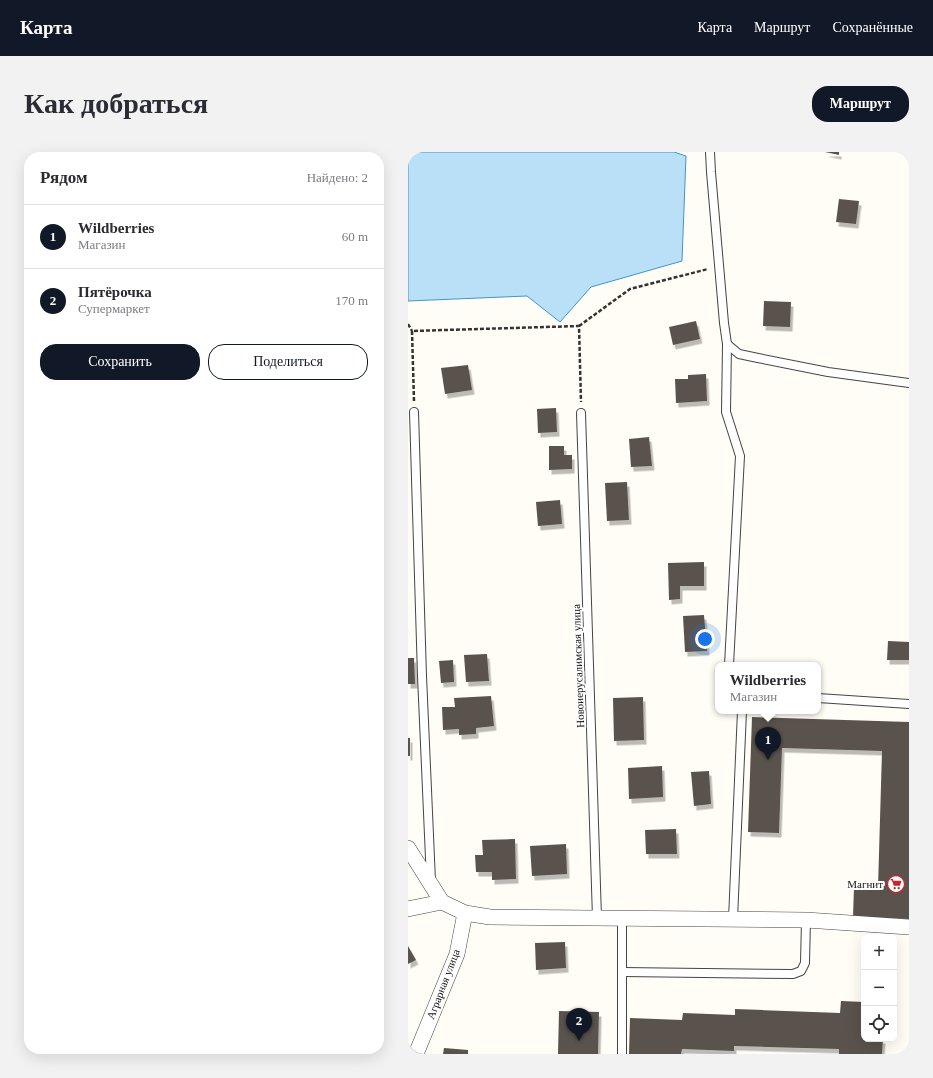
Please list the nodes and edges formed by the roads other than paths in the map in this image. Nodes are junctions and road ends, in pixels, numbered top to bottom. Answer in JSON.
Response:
{"nodes":[{"id":1,"x":710,"y":152,"type":"edge"},
{"id":2,"x":727,"y":344,"type":"junction"},
{"id":3,"x":909,"y":383,"type":"edge"},
{"id":4,"x":414,"y":412,"type":"road end"},
{"id":5,"x":582,"y":413,"type":"road end"},
{"id":6,"x":728,"y":662,"type":"edge"},
{"id":7,"x":821,"y":698,"type":"edge"},
{"id":8,"x":909,"y":704,"type":"edge"},
{"id":9,"x":742,"y":714,"type":"edge"},
{"id":10,"x":408,"y":848,"type":"edge"},
{"id":11,"x":431,"y":883,"type":"junction"},
{"id":12,"x":442,"y":902,"type":"junction"},
{"id":13,"x":408,"y":909,"type":"edge"},
{"id":14,"x":465,"y":913,"type":"junction"},
{"id":15,"x":597,"y":918,"type":"junction"},
{"id":16,"x":622,"y":918,"type":"junction"},
{"id":17,"x":733,"y":919,"type":"junction"},
{"id":18,"x":806,"y":920,"type":"junction"},
{"id":19,"x":909,"y":927,"type":"edge"},
{"id":20,"x":622,"y":972,"type":"junction"},
{"id":21,"x":416,"y":1054,"type":"edge"},
{"id":22,"x":622,"y":1054,"type":"edge"}],
"edges":[{"from":1,"to":2,"type":"lane"},
{"from":2,"to":3,"type":"lane"},
{"from":2,"to":6,"type":"lane"},
{"from":4,"to":11,"type":"lane"},
{"from":5,"to":15,"type":"lane","name":"Новоиерусалимская улица"},
{"from":7,"to":8,"type":"lane"},
{"from":9,"to":17,"type":"lane"},
{"from":10,"to":11,"type":"street"},
{"from":11,"to":12,"type":"street"},
{"from":12,"to":13,"type":"street"},
{"from":12,"to":14,"type":"street"},
{"from":14,"to":15,"type":"street"},
{"from":14,"to":21,"type":"street","name":"Аграрная улица"},
{"from":15,"to":16,"type":"street"},
{"from":16,"to":17,"type":"street"},
{"from":16,"to":20,"type":"lane"},
{"from":17,"to":18,"type":"street"},
{"from":18,"to":19,"type":"street"},
{"from":18,"to":20,"type":"lane"},
{"from":20,"to":22,"type":"lane"}]}
